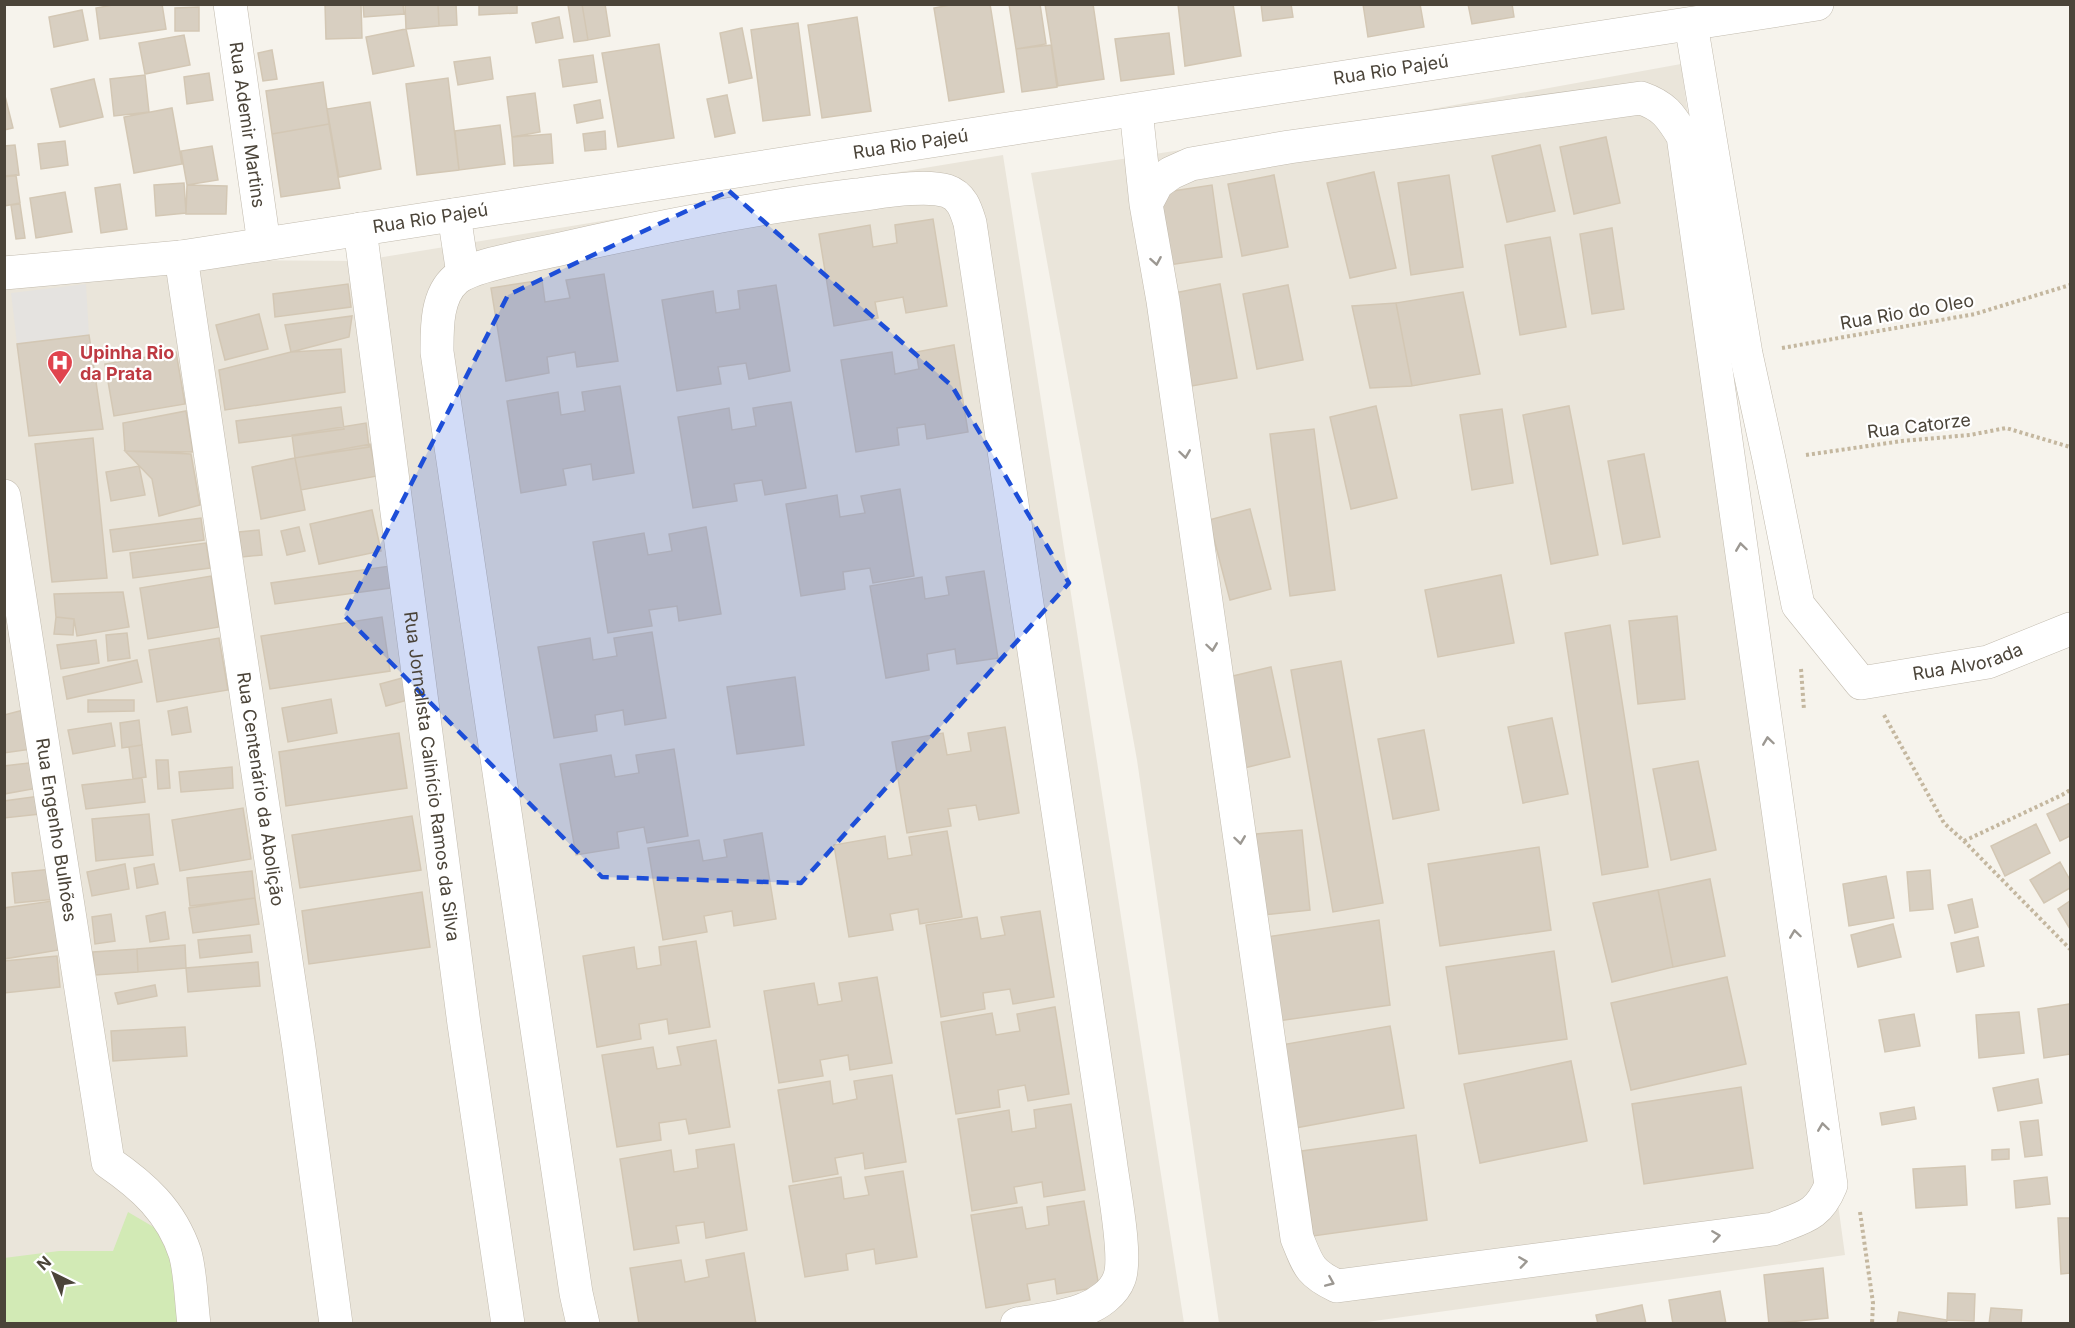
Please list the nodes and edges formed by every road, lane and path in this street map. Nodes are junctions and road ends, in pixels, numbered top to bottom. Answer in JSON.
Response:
{"nodes":[{"id":1,"x":230,"y":4,"type":"edge"},
{"id":2,"x":1817,"y":4,"type":"edge"},
{"id":3,"x":1691,"y":24,"type":"junction"},
{"id":4,"x":1136,"y":110,"type":"junction"},
{"id":5,"x":1146,"y":204,"type":"junction"},
{"id":6,"x":454,"y":215,"type":"junction"},
{"id":7,"x":360,"y":229,"type":"junction"},
{"id":8,"x":264,"y":244,"type":"junction"},
{"id":9,"x":181,"y":257,"type":"junction"},
{"id":10,"x":4,"y":273,"type":"edge"},
{"id":11,"x":463,"y":274,"type":"junction"},
{"id":12,"x":2070,"y":285,"type":"edge"},
{"id":13,"x":1746,"y":354,"type":"junction"},
{"id":14,"x":2070,"y":447,"type":"edge"},
{"id":15,"x":1769,"y":459,"type":"junction"},
{"id":16,"x":4,"y":496,"type":"edge"},
{"id":17,"x":2070,"y":629,"type":"edge"},
{"id":18,"x":1862,"y":683,"type":"junction"},
{"id":19,"x":2070,"y":790,"type":"edge"},
{"id":20,"x":1964,"y":841,"type":"junction"},
{"id":21,"x":2070,"y":949,"type":"edge"},
{"id":22,"x":194,"y":1323,"type":"edge"},
{"id":23,"x":336,"y":1323,"type":"edge"},
{"id":24,"x":508,"y":1323,"type":"edge"},
{"id":25,"x":583,"y":1323,"type":"edge"},
{"id":26,"x":1017,"y":1323,"type":"edge"}],
"edges":[{"from":1,"to":8,"type":"street","name":"Rua Ademir Martins"},
{"from":2,"to":3,"type":"street","name":"Rua Rio Pajeú"},
{"from":3,"to":4,"type":"street","name":"Rua Rio Pajeú"},
{"from":3,"to":13,"type":"street"},
{"from":4,"to":5,"type":"street"},
{"from":4,"to":6,"type":"street","name":"Rua Rio Pajeú"},
{"from":5,"to":5,"type":"street","one_way":true},
{"from":6,"to":7,"type":"street","name":"Rua Rio Pajeú"},
{"from":6,"to":11,"type":"street"},
{"from":7,"to":8,"type":"street","name":"Rua Rio Pajeú"},
{"from":7,"to":24,"type":"street","name":"Rua Jornalista Calinício Ramos da Silva"},
{"from":8,"to":9,"type":"street","name":"Rua Rio Pajeú"},
{"from":9,"to":10,"type":"street","name":"Rua Rio Pajeú"},
{"from":9,"to":23,"type":"street","name":"Rua Centenário da Abolição"},
{"from":11,"to":25,"type":"street"},
{"from":11,"to":26,"type":"street"},
{"from":12,"to":13,"type":"path","name":"Rua Rio do Oleo"},
{"from":13,"to":15,"type":"street"},
{"from":14,"to":15,"type":"path","name":"Rua Catorze"},
{"from":15,"to":18,"type":"street"},
{"from":16,"to":22,"type":"street","name":"Rua Engenho Bulhões"},
{"from":17,"to":18,"type":"street","name":"Rua Alvorada"},
{"from":18,"to":20,"type":"path"},
{"from":19,"to":20,"type":"path"},
{"from":20,"to":21,"type":"path"}]}
